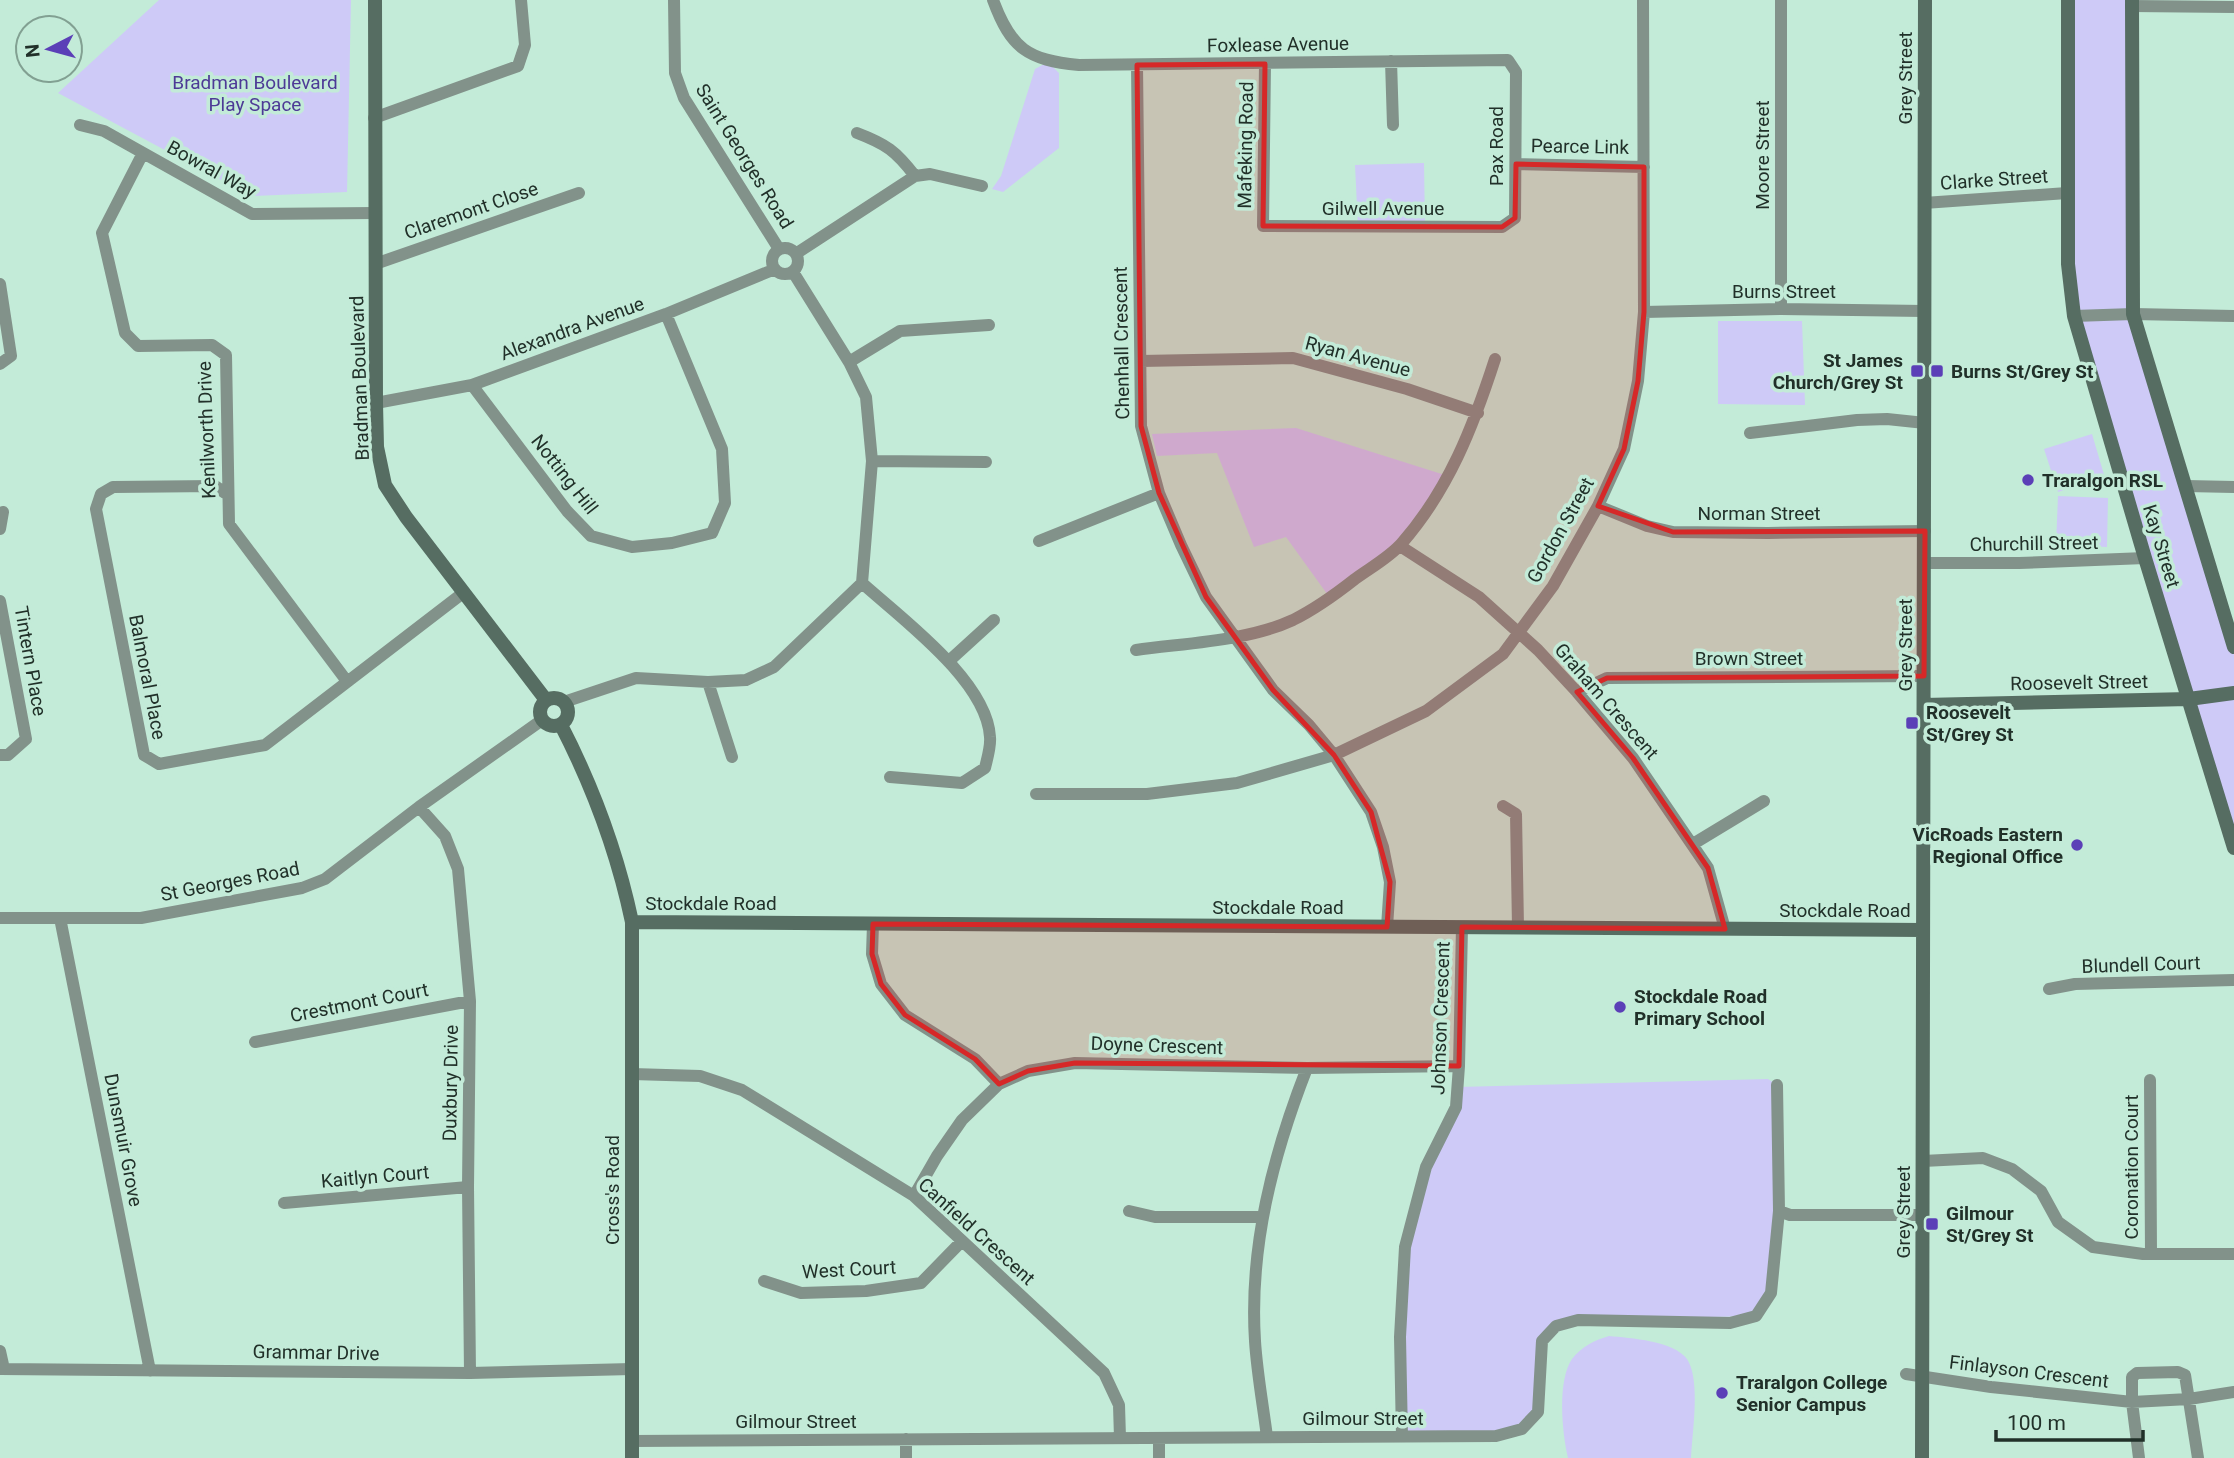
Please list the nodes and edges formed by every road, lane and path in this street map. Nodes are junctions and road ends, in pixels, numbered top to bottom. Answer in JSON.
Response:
{"nodes":[{"id":1,"x":375,"y":0,"type":"edge"},
{"id":2,"x":521,"y":0,"type":"edge"},
{"id":3,"x":674,"y":0,"type":"edge"},
{"id":4,"x":993,"y":0,"type":"edge"},
{"id":5,"x":1643,"y":0,"type":"edge"},
{"id":6,"x":1781,"y":0,"type":"edge"},
{"id":7,"x":1925,"y":0,"type":"edge"},
{"id":8,"x":2068,"y":0,"type":"edge"},
{"id":9,"x":2131,"y":3,"type":"edge"},
{"id":10,"x":2234,"y":7,"type":"edge"},
{"id":11,"x":1508,"y":60,"type":"joint"},
{"id":12,"x":1391,"y":61,"type":"junction"},
{"id":13,"x":1265,"y":64,"type":"junction"},
{"id":14,"x":1137,"y":65,"type":"junction"},
{"id":15,"x":374,"y":118,"type":"junction"},
{"id":16,"x":80,"y":125,"type":"dead end"},
{"id":17,"x":1393,"y":125,"type":"dead end"},
{"id":18,"x":857,"y":133,"type":"dead end"},
{"id":19,"x":144,"y":153,"type":"junction"},
{"id":20,"x":1516,"y":164,"type":"junction"},
{"id":21,"x":1644,"y":167,"type":"junction"},
{"id":22,"x":915,"y":176,"type":"junction"},
{"id":23,"x":982,"y":186,"type":"dead end"},
{"id":24,"x":579,"y":193,"type":"dead end"},
{"id":25,"x":2067,"y":193,"type":"junction"},
{"id":26,"x":1924,"y":203,"type":"junction"},
{"id":27,"x":375,"y":213,"type":"junction"},
{"id":28,"x":1263,"y":226,"type":"joint"},
{"id":29,"x":1502,"y":228,"type":"joint"},
{"id":30,"x":779,"y":249,"type":"junction"},
{"id":31,"x":797,"y":253,"type":"junction"},
{"id":32,"x":375,"y":264,"type":"junction"},
{"id":33,"x":775,"y":269,"type":"junction"},
{"id":34,"x":793,"y":272,"type":"junction"},
{"id":35,"x":0,"y":284,"type":"edge"},
{"id":36,"x":1781,"y":309,"type":"junction"},
{"id":37,"x":1924,"y":311,"type":"junction"},
{"id":38,"x":1644,"y":312,"type":"junction"},
{"id":39,"x":666,"y":314,"type":"junction"},
{"id":40,"x":2133,"y":314,"type":"junction"},
{"id":41,"x":2074,"y":316,"type":"junction"},
{"id":42,"x":2234,"y":316,"type":"edge"},
{"id":43,"x":989,"y":325,"type":"dead end"},
{"id":44,"x":1495,"y":359,"type":"dead end"},
{"id":45,"x":5,"y":360,"type":"edge"},
{"id":46,"x":1141,"y":361,"type":"junction"},
{"id":47,"x":849,"y":362,"type":"junction"},
{"id":48,"x":472,"y":385,"type":"junction"},
{"id":49,"x":376,"y":403,"type":"junction"},
{"id":50,"x":1478,"y":413,"type":"junction"},
{"id":51,"x":1925,"y":423,"type":"junction"},
{"id":52,"x":1750,"y":433,"type":"dead end"},
{"id":53,"x":872,"y":461,"type":"junction"},
{"id":54,"x":986,"y":462,"type":"dead end"},
{"id":55,"x":2186,"y":486,"type":"junction"},
{"id":56,"x":2234,"y":487,"type":"edge"},
{"id":57,"x":1159,"y":493,"type":"junction"},
{"id":58,"x":228,"y":495,"type":"junction"},
{"id":59,"x":1598,"y":506,"type":"junction"},
{"id":60,"x":3,"y":512,"type":"dead end"},
{"id":61,"x":0,"y":529,"type":"edge"},
{"id":62,"x":1924,"y":531,"type":"junction"},
{"id":63,"x":1039,"y":541,"type":"dead end"},
{"id":64,"x":1400,"y":545,"type":"junction"},
{"id":65,"x":2145,"y":558,"type":"junction"},
{"id":66,"x":1924,"y":563,"type":"junction"},
{"id":67,"x":862,"y":583,"type":"junction"},
{"id":68,"x":463,"y":593,"type":"junction"},
{"id":69,"x":0,"y":601,"type":"edge"},
{"id":70,"x":993,"y":620,"type":"dead end"},
{"id":71,"x":1517,"y":633,"type":"junction"},
{"id":72,"x":1237,"y":637,"type":"junction"},
{"id":73,"x":2234,"y":647,"type":"edge"},
{"id":74,"x":1136,"y":650,"type":"dead end"},
{"id":75,"x":949,"y":661,"type":"junction"},
{"id":76,"x":1924,"y":676,"type":"junction"},
{"id":77,"x":346,"y":680,"type":"junction"},
{"id":78,"x":708,"y":682,"type":"junction"},
{"id":79,"x":1577,"y":692,"type":"junction"},
{"id":80,"x":2234,"y":693,"type":"edge"},
{"id":81,"x":2189,"y":699,"type":"junction"},
{"id":82,"x":546,"y":700,"type":"junction"},
{"id":83,"x":564,"y":702,"type":"junction"},
{"id":84,"x":1924,"y":705,"type":"junction"},
{"id":85,"x":542,"y":720,"type":"junction"},
{"id":86,"x":561,"y":725,"type":"junction"},
{"id":87,"x":0,"y":755,"type":"edge"},
{"id":88,"x":1335,"y":755,"type":"junction"},
{"id":89,"x":732,"y":757,"type":"dead end"},
{"id":90,"x":890,"y":777,"type":"dead end"},
{"id":91,"x":1036,"y":794,"type":"dead end"},
{"id":92,"x":1764,"y":802,"type":"dead end"},
{"id":93,"x":1503,"y":806,"type":"dead end"},
{"id":94,"x":419,"y":807,"type":"junction"},
{"id":95,"x":1693,"y":844,"type":"junction"},
{"id":96,"x":2234,"y":848,"type":"edge"},
{"id":97,"x":0,"y":918,"type":"edge"},
{"id":98,"x":60,"y":918,"type":"junction"},
{"id":99,"x":632,"y":922,"type":"junction"},
{"id":100,"x":873,"y":923,"type":"junction"},
{"id":101,"x":1387,"y":927,"type":"junction"},
{"id":102,"x":1462,"y":927,"type":"junction"},
{"id":103,"x":1517,"y":927,"type":"junction"},
{"id":104,"x":1726,"y":929,"type":"junction"},
{"id":105,"x":1923,"y":930,"type":"junction"},
{"id":106,"x":2234,"y":980,"type":"edge"},
{"id":107,"x":2049,"y":989,"type":"dead end"},
{"id":108,"x":470,"y":1001,"type":"junction"},
{"id":109,"x":255,"y":1042,"type":"dead end"},
{"id":110,"x":1459,"y":1066,"type":"junction"},
{"id":111,"x":1307,"y":1068,"type":"junction"},
{"id":112,"x":632,"y":1074,"type":"junction"},
{"id":113,"x":2150,"y":1080,"type":"dead end"},
{"id":114,"x":999,"y":1084,"type":"junction"},
{"id":115,"x":1777,"y":1085,"type":"dead end"},
{"id":116,"x":1923,"y":1161,"type":"junction"},
{"id":117,"x":468,"y":1187,"type":"junction"},
{"id":118,"x":915,"y":1196,"type":"junction"},
{"id":119,"x":284,"y":1203,"type":"dead end"},
{"id":120,"x":1129,"y":1211,"type":"dead end"},
{"id":121,"x":1779,"y":1211,"type":"junction"},
{"id":122,"x":1922,"y":1215,"type":"junction"},
{"id":123,"x":1263,"y":1216,"type":"junction"},
{"id":124,"x":961,"y":1242,"type":"junction"},
{"id":125,"x":2151,"y":1254,"type":"junction"},
{"id":126,"x":2234,"y":1254,"type":"edge"},
{"id":127,"x":764,"y":1281,"type":"dead end"},
{"id":128,"x":0,"y":1351,"type":"edge"},
{"id":129,"x":632,"y":1368,"type":"junction"},
{"id":130,"x":2,"y":1369,"type":"edge"},
{"id":131,"x":150,"y":1371,"type":"junction"},
{"id":132,"x":470,"y":1373,"type":"junction"},
{"id":133,"x":1906,"y":1374,"type":"dead end"},
{"id":134,"x":1922,"y":1376,"type":"junction"},
{"id":135,"x":2234,"y":1392,"type":"edge"},
{"id":136,"x":2189,"y":1399,"type":"junction"},
{"id":137,"x":2132,"y":1402,"type":"junction"},
{"id":138,"x":1267,"y":1437,"type":"junction"},
{"id":139,"x":1402,"y":1437,"type":"junction"},
{"id":140,"x":1120,"y":1438,"type":"junction"},
{"id":141,"x":1158,"y":1438,"type":"junction"},
{"id":142,"x":906,"y":1439,"type":"junction"},
{"id":143,"x":632,"y":1441,"type":"junction"},
{"id":144,"x":632,"y":1458,"type":"edge"},
{"id":145,"x":906,"y":1458,"type":"edge"},
{"id":146,"x":1159,"y":1458,"type":"edge"},
{"id":147,"x":1922,"y":1458,"type":"edge"},
{"id":148,"x":2139,"y":1458,"type":"edge"},
{"id":149,"x":2198,"y":1458,"type":"edge"}],
"edges":[{"from":1,"to":15,"type":"street","name":"Bradman Boulevard"},
{"from":2,"to":15,"type":"street"},
{"from":3,"to":30,"type":"street","name":"Saint Georges Road"},
{"from":4,"to":14,"type":"street","name":"Foxlease Avenue"},
{"from":5,"to":21,"type":"street","name":"Gordon Street"},
{"from":6,"to":36,"type":"street","name":"Moore Street"},
{"from":7,"to":26,"type":"street","name":"Grey Street"},
{"from":8,"to":25,"type":"street","name":"Kay Street"},
{"from":9,"to":10,"type":"street"},
{"from":9,"to":40,"type":"street","name":"Kay Street"},
{"from":11,"to":12,"type":"street","name":"Foxlease Avenue"},
{"from":11,"to":20,"type":"street","name":"Pax Road"},
{"from":12,"to":13,"type":"street","name":"Foxlease Avenue"},
{"from":12,"to":17,"type":"street"},
{"from":13,"to":14,"type":"street","name":"Foxlease Avenue"},
{"from":13,"to":28,"type":"street","name":"Mafeking Road"},
{"from":14,"to":46,"type":"street","name":"Chenhall Crescent"},
{"from":15,"to":27,"type":"street","name":"Bradman Boulevard"},
{"from":16,"to":19,"type":"street","name":"Bowral Way"},
{"from":18,"to":22,"type":"street"},
{"from":19,"to":27,"type":"street","name":"Bowral Way"},
{"from":19,"to":58,"type":"street","name":"Kenilworth Drive"},
{"from":20,"to":21,"type":"street","name":"Pearce Link"},
{"from":20,"to":29,"type":"street","name":"Pax Road"},
{"from":21,"to":38,"type":"street","name":"Gordon Street"},
{"from":22,"to":23,"type":"street"},
{"from":22,"to":31,"type":"street"},
{"from":24,"to":32,"type":"street","name":"Claremont Close"},
{"from":25,"to":26,"type":"street","name":"Clarke Street"},
{"from":25,"to":41,"type":"street","name":"Kay Street"},
{"from":26,"to":37,"type":"street","name":"Grey Street"},
{"from":27,"to":32,"type":"street","name":"Bradman Boulevard"},
{"from":28,"to":29,"type":"street","name":"Gilwell Avenue"},
{"from":30,"to":31,"type":"street"},
{"from":30,"to":33,"type":"street"},
{"from":31,"to":34,"type":"street"},
{"from":32,"to":49,"type":"street","name":"Bradman Boulevard"},
{"from":33,"to":34,"type":"street"},
{"from":33,"to":39,"type":"street","name":"Alexandra Avenue"},
{"from":34,"to":47,"type":"street"},
{"from":35,"to":45,"type":"street"},
{"from":36,"to":37,"type":"street","name":"Burns Street"},
{"from":36,"to":38,"type":"street","name":"Burns Street"},
{"from":37,"to":51,"type":"street","name":"Grey Street"},
{"from":38,"to":59,"type":"street","name":"Gordon Street"},
{"from":39,"to":48,"type":"street","name":"Alexandra Avenue"},
{"from":39,"to":48,"type":"street","name":"Notting Hill"},
{"from":40,"to":41,"type":"street"},
{"from":40,"to":42,"type":"street"},
{"from":40,"to":55,"type":"street","name":"Kay Street"},
{"from":41,"to":65,"type":"street","name":"Kay Street"},
{"from":43,"to":47,"type":"street"},
{"from":44,"to":50,"type":"street"},
{"from":46,"to":50,"type":"street","name":"Ryan Avenue"},
{"from":46,"to":57,"type":"street","name":"Chenhall Crescent"},
{"from":47,"to":53,"type":"street"},
{"from":48,"to":49,"type":"street","name":"Alexandra Avenue"},
{"from":49,"to":68,"type":"street","name":"Bradman Boulevard"},
{"from":50,"to":64,"type":"street"},
{"from":51,"to":52,"type":"street"},
{"from":51,"to":62,"type":"street","name":"Grey Street"},
{"from":53,"to":54,"type":"street"},
{"from":53,"to":67,"type":"street"},
{"from":55,"to":56,"type":"street"},
{"from":55,"to":73,"type":"street","name":"Kay Street"},
{"from":57,"to":63,"type":"street"},
{"from":57,"to":72,"type":"street","name":"Chenhall Crescent"},
{"from":58,"to":77,"type":"street","name":"Kenilworth Drive"},
{"from":58,"to":77,"type":"street","name":"Balmoral Place"},
{"from":59,"to":62,"type":"street","name":"Norman Street"},
{"from":59,"to":71,"type":"street","name":"Gordon Street"},
{"from":60,"to":61,"type":"street"},
{"from":62,"to":66,"type":"street","name":"Grey Street"},
{"from":64,"to":71,"type":"street","name":"Graham Crescent"},
{"from":64,"to":72,"type":"street"},
{"from":65,"to":66,"type":"street","name":"Churchill Street"},
{"from":65,"to":81,"type":"street","name":"Kay Street"},
{"from":66,"to":76,"type":"street","name":"Grey Street"},
{"from":67,"to":75,"type":"street"},
{"from":67,"to":78,"type":"street"},
{"from":68,"to":77,"type":"street","name":"Balmoral Place"},
{"from":68,"to":82,"type":"street","name":"Bradman Boulevard"},
{"from":69,"to":87,"type":"street","name":"Tintern Place"},
{"from":70,"to":75,"type":"street"},
{"from":71,"to":79,"type":"street","name":"Graham Crescent"},
{"from":71,"to":88,"type":"street","name":"Gordon Street"},
{"from":72,"to":74,"type":"street"},
{"from":72,"to":88,"type":"street","name":"Chenhall Crescent"},
{"from":75,"to":90,"type":"street"},
{"from":76,"to":79,"type":"street","name":"Brown Street"},
{"from":76,"to":84,"type":"street","name":"Grey Street"},
{"from":78,"to":83,"type":"street"},
{"from":78,"to":89,"type":"street"},
{"from":79,"to":95,"type":"street","name":"Graham Crescent"},
{"from":80,"to":81,"type":"street","name":"Roosevelt Street"},
{"from":81,"to":84,"type":"street","name":"Roosevelt Street"},
{"from":81,"to":96,"type":"street","name":"Kay Street"},
{"from":82,"to":83,"type":"street"},
{"from":82,"to":85,"type":"street"},
{"from":83,"to":86,"type":"street"},
{"from":84,"to":105,"type":"street","name":"Grey Street"},
{"from":85,"to":86,"type":"street"},
{"from":85,"to":94,"type":"street","name":"St Georges Road"},
{"from":86,"to":99,"type":"street"},
{"from":88,"to":91,"type":"street","name":"Gordon Street"},
{"from":88,"to":101,"type":"street","name":"Chenhall Crescent"},
{"from":92,"to":95,"type":"street"},
{"from":93,"to":103,"type":"street"},
{"from":94,"to":98,"type":"street","name":"St Georges Road"},
{"from":94,"to":108,"type":"street","name":"Duxbury Drive"},
{"from":95,"to":104,"type":"street","name":"Graham Crescent"},
{"from":97,"to":98,"type":"street","name":"St Georges Road"},
{"from":98,"to":131,"type":"street","name":"Dunsmuir Grove"},
{"from":99,"to":100,"type":"street","name":"Stockdale Road"},
{"from":99,"to":112,"type":"street","name":"Cross's Road"},
{"from":100,"to":101,"type":"street","name":"Stockdale Road"},
{"from":100,"to":114,"type":"street"},
{"from":101,"to":102,"type":"street","name":"Stockdale Road"},
{"from":102,"to":103,"type":"street","name":"Stockdale Road"},
{"from":102,"to":110,"type":"street","name":"Johnson Crescent"},
{"from":103,"to":104,"type":"street","name":"Stockdale Road"},
{"from":104,"to":105,"type":"street","name":"Stockdale Road"},
{"from":105,"to":116,"type":"street","name":"Grey Street"},
{"from":106,"to":107,"type":"street","name":"Blundell Court"},
{"from":108,"to":109,"type":"street","name":"Crestmont Court"},
{"from":108,"to":117,"type":"street","name":"Duxbury Drive"},
{"from":110,"to":111,"type":"street","name":"Doyne Crescent"},
{"from":110,"to":139,"type":"street","name":"Johnson Crescent"},
{"from":111,"to":114,"type":"street","name":"Doyne Crescent"},
{"from":111,"to":123,"type":"street"},
{"from":112,"to":118,"type":"street","name":"Canfield Crescent"},
{"from":112,"to":129,"type":"street","name":"Cross's Road"},
{"from":113,"to":125,"type":"street","name":"Coronation Court"},
{"from":114,"to":118,"type":"street","name":"Doyne Crescent"},
{"from":115,"to":121,"type":"street"},
{"from":116,"to":122,"type":"street","name":"Grey Street"},
{"from":116,"to":125,"type":"street"},
{"from":117,"to":119,"type":"street","name":"Kaitlyn Court"},
{"from":117,"to":132,"type":"street","name":"Duxbury Drive"},
{"from":118,"to":124,"type":"street","name":"Canfield Crescent"},
{"from":120,"to":123,"type":"street"},
{"from":121,"to":122,"type":"street"},
{"from":121,"to":139,"type":"street","name":"Gilmour Street"},
{"from":122,"to":134,"type":"street","name":"Grey Street"},
{"from":123,"to":138,"type":"street"},
{"from":124,"to":127,"type":"street","name":"West Court"},
{"from":124,"to":140,"type":"street","name":"Canfield Crescent"},
{"from":125,"to":126,"type":"street"},
{"from":128,"to":130,"type":"street"},
{"from":129,"to":132,"type":"street","name":"Grammar Drive"},
{"from":129,"to":143,"type":"street","name":"Cross's Road"},
{"from":130,"to":131,"type":"street","name":"Grammar Drive"},
{"from":131,"to":132,"type":"street","name":"Grammar Drive"},
{"from":133,"to":134,"type":"street","name":"Finlayson Crescent"},
{"from":134,"to":137,"type":"street","name":"Finlayson Crescent"},
{"from":134,"to":147,"type":"street","name":"Grey Street"},
{"from":135,"to":136,"type":"street","name":"Finlayson Crescent"},
{"from":136,"to":137,"type":"street","name":"Finlayson Crescent"},
{"from":136,"to":137,"type":"street","name":"Finlayson Crescent"},
{"from":136,"to":149,"type":"street"},
{"from":137,"to":148,"type":"street"},
{"from":138,"to":139,"type":"street","name":"Gilmour Street"},
{"from":138,"to":141,"type":"street","name":"Gilmour Street"},
{"from":140,"to":141,"type":"street","name":"Gilmour Street"},
{"from":140,"to":142,"type":"street","name":"Gilmour Street"},
{"from":141,"to":146,"type":"street"},
{"from":142,"to":143,"type":"street","name":"Gilmour Street"},
{"from":142,"to":145,"type":"street"},
{"from":143,"to":144,"type":"street","name":"Cross's Road"}]}
